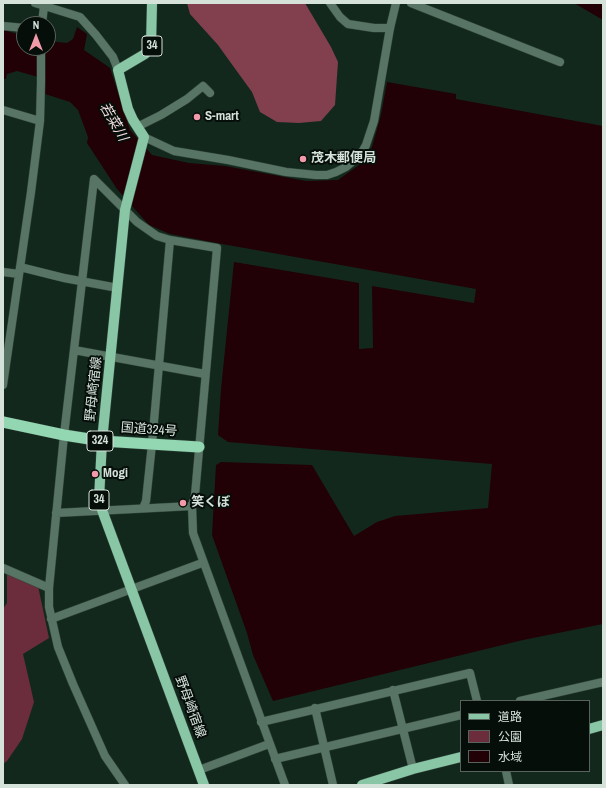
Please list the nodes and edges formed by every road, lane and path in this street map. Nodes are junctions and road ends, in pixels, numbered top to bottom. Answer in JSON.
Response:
{"nodes":[{"id":1,"x":36,"y":3,"type":"edge"},
{"id":2,"x":152,"y":3,"type":"edge"},
{"id":3,"x":330,"y":3,"type":"edge"},
{"id":4,"x":396,"y":3,"type":"edge"},
{"id":5,"x":411,"y":3,"type":"edge"},
{"id":6,"x":44,"y":6,"type":"junction"},
{"id":7,"x":43,"y":16,"type":"edge"},
{"id":8,"x":3,"y":26,"type":"edge"},
{"id":9,"x":16,"y":27,"type":"edge"},
{"id":10,"x":390,"y":28,"type":"junction"},
{"id":11,"x":41,"y":56,"type":"edge"},
{"id":12,"x":560,"y":62,"type":"dead end"},
{"id":13,"x":118,"y":70,"type":"junction"},
{"id":14,"x":210,"y":93,"type":"dead end"},
{"id":15,"x":3,"y":110,"type":"edge"},
{"id":16,"x":40,"y":121,"type":"junction"},
{"id":17,"x":137,"y":127,"type":"junction"},
{"id":18,"x":144,"y":137,"type":"junction"},
{"id":19,"x":125,"y":210,"type":"junction"},
{"id":20,"x":170,"y":240,"type":"junction"},
{"id":21,"x":20,"y":271,"type":"junction"},
{"id":22,"x":3,"y":272,"type":"edge"},
{"id":23,"x":82,"y":281,"type":"junction"},
{"id":24,"x":118,"y":288,"type":"junction"},
{"id":25,"x":74,"y":350,"type":"junction"},
{"id":26,"x":111,"y":357,"type":"junction"},
{"id":27,"x":159,"y":366,"type":"junction"},
{"id":28,"x":205,"y":374,"type":"junction"},
{"id":29,"x":3,"y":386,"type":"edge"},
{"id":30,"x":3,"y":422,"type":"edge"},
{"id":31,"x":64,"y":435,"type":"junction"},
{"id":32,"x":102,"y":441,"type":"junction"},
{"id":33,"x":152,"y":444,"type":"junction"},
{"id":34,"x":199,"y":447,"type":"junction"},
{"id":35,"x":192,"y":506,"type":"junction"},
{"id":36,"x":143,"y":508,"type":"junction"},
{"id":37,"x":102,"y":510,"type":"junction"},
{"id":38,"x":56,"y":513,"type":"junction"},
{"id":39,"x":202,"y":563,"type":"junction"},
{"id":40,"x":3,"y":568,"type":"edge"},
{"id":41,"x":49,"y":588,"type":"junction"},
{"id":42,"x":132,"y":589,"type":"junction"},
{"id":43,"x":51,"y":619,"type":"junction"},
{"id":44,"x":603,"y":683,"type":"edge"},
{"id":45,"x":393,"y":690,"type":"junction"},
{"id":46,"x":477,"y":700,"type":"edge"},
{"id":47,"x":524,"y":700,"type":"edge"},
{"id":48,"x":315,"y":708,"type":"junction"},
{"id":49,"x":460,"y":715,"type":"edge"},
{"id":50,"x":261,"y":722,"type":"junction"},
{"id":51,"x":603,"y":725,"type":"edge"},
{"id":52,"x":403,"y":729,"type":"junction"},
{"id":53,"x":590,"y":729,"type":"edge"},
{"id":54,"x":269,"y":744,"type":"junction"},
{"id":55,"x":325,"y":747,"type":"junction"},
{"id":56,"x":460,"y":757,"type":"edge"},
{"id":57,"x":275,"y":759,"type":"junction"},
{"id":58,"x":413,"y":769,"type":"junction"},
{"id":59,"x":199,"y":770,"type":"junction"},
{"id":60,"x":506,"y":772,"type":"edge"},
{"id":61,"x":125,"y":785,"type":"edge"},
{"id":62,"x":204,"y":785,"type":"edge"},
{"id":63,"x":285,"y":785,"type":"edge"},
{"id":64,"x":333,"y":785,"type":"edge"},
{"id":65,"x":362,"y":785,"type":"edge"},
{"id":66,"x":509,"y":785,"type":"edge"}],
"edges":[{"from":1,"to":6,"type":"street"},
{"from":2,"to":13,"type":"main road","number":"34"},
{"from":3,"to":10,"type":"street"},
{"from":4,"to":10,"type":"street"},
{"from":5,"to":12,"type":"street"},
{"from":6,"to":7,"type":"street"},
{"from":6,"to":13,"type":"street"},
{"from":8,"to":9,"type":"street"},
{"from":10,"to":18,"type":"street"},
{"from":11,"to":16,"type":"street"},
{"from":13,"to":17,"type":"main road"},
{"from":14,"to":17,"type":"street"},
{"from":15,"to":16,"type":"street"},
{"from":16,"to":21,"type":"street"},
{"from":17,"to":18,"type":"main road"},
{"from":18,"to":19,"type":"main road","name":"野母崎宿線","number":"34"},
{"from":19,"to":20,"type":"street"},
{"from":19,"to":23,"type":"street"},
{"from":19,"to":24,"type":"main road","name":"野母崎宿線","number":"34"},
{"from":20,"to":27,"type":"street"},
{"from":20,"to":28,"type":"street"},
{"from":21,"to":22,"type":"street"},
{"from":21,"to":23,"type":"street"},
{"from":21,"to":29,"type":"street"},
{"from":23,"to":24,"type":"street"},
{"from":23,"to":25,"type":"street"},
{"from":24,"to":26,"type":"main road","name":"野母崎宿線","number":"34"},
{"from":25,"to":26,"type":"street"},
{"from":25,"to":31,"type":"street"},
{"from":26,"to":27,"type":"street"},
{"from":26,"to":32,"type":"main road","name":"野母崎宿線","number":"34"},
{"from":27,"to":28,"type":"street"},
{"from":27,"to":33,"type":"street"},
{"from":28,"to":34,"type":"street"},
{"from":30,"to":31,"type":"highway","name":"国道324号","number":"324"},
{"from":31,"to":32,"type":"highway","name":"国道324号","number":"324"},
{"from":31,"to":38,"type":"street"},
{"from":32,"to":33,"type":"highway","name":"国道324号","number":"324"},
{"from":32,"to":37,"type":"main road","name":"野母崎宿線","number":"34"},
{"from":33,"to":34,"type":"highway","name":"国道324号","number":"324"},
{"from":33,"to":36,"type":"street"},
{"from":34,"to":35,"type":"street"},
{"from":35,"to":36,"type":"street"},
{"from":35,"to":39,"type":"street"},
{"from":36,"to":37,"type":"street"},
{"from":37,"to":38,"type":"street"},
{"from":37,"to":42,"type":"main road","name":"野母崎宿線","number":"34"},
{"from":38,"to":41,"type":"street"},
{"from":39,"to":42,"type":"street"},
{"from":39,"to":50,"type":"street"},
{"from":40,"to":41,"type":"street"},
{"from":41,"to":43,"type":"street"},
{"from":42,"to":43,"type":"street"},
{"from":42,"to":59,"type":"main road","name":"野母崎宿線","number":"34"},
{"from":43,"to":61,"type":"street"},
{"from":44,"to":47,"type":"street"},
{"from":45,"to":46,"type":"street"},
{"from":45,"to":48,"type":"street"},
{"from":45,"to":52,"type":"street"},
{"from":48,"to":50,"type":"street"},
{"from":48,"to":55,"type":"street"},
{"from":49,"to":52,"type":"street"},
{"from":50,"to":54,"type":"street"},
{"from":51,"to":53,"type":"main road"},
{"from":52,"to":55,"type":"street"},
{"from":52,"to":58,"type":"street"},
{"from":54,"to":57,"type":"street"},
{"from":54,"to":59,"type":"street"},
{"from":55,"to":57,"type":"street"},
{"from":55,"to":64,"type":"street"},
{"from":56,"to":58,"type":"main road"},
{"from":57,"to":63,"type":"street"},
{"from":58,"to":65,"type":"main road"},
{"from":59,"to":62,"type":"main road","name":"野母崎宿線","number":"34"},
{"from":60,"to":66,"type":"street"}]}
